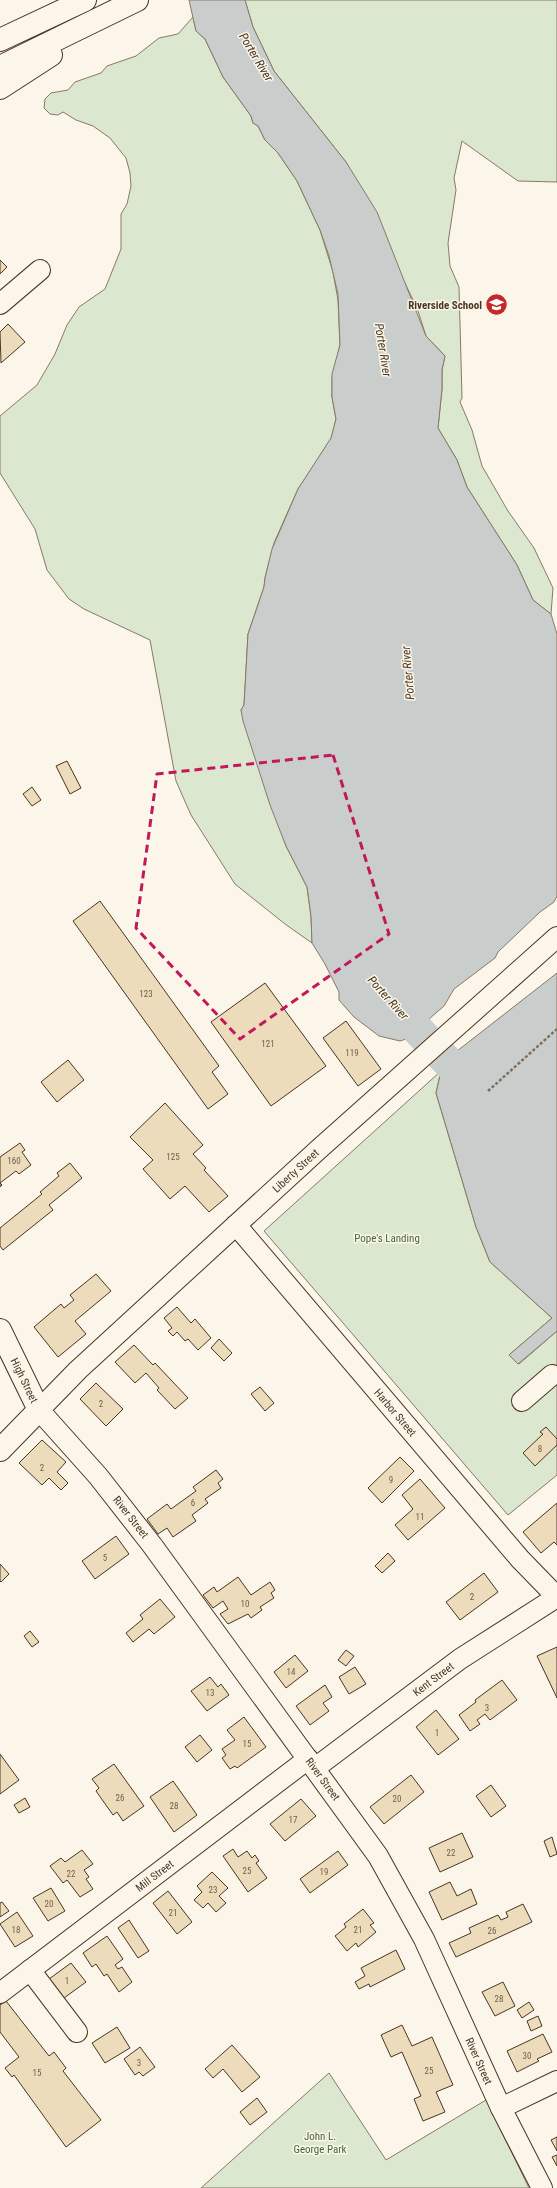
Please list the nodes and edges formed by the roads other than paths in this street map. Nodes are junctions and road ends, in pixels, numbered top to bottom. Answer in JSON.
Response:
{"nodes":[{"id":1,"x":86,"y":0,"type":"edge"},
{"id":2,"x":137,"y":0,"type":"edge"},
{"id":3,"x":103,"y":17,"type":"junction"},
{"id":4,"x":0,"y":40,"type":"edge"},
{"id":5,"x":0,"y":66,"type":"edge"},
{"id":6,"x":0,"y":88,"type":"edge"},
{"id":7,"x":40,"y":270,"type":"dead end"},
{"id":8,"x":0,"y":304,"type":"edge"},
{"id":9,"x":557,"y":937,"type":"edge"},
{"id":10,"x":236,"y":1225,"type":"junction"},
{"id":11,"x":0,"y":1330,"type":"edge"},
{"id":12,"x":552,"y":1375,"type":"dead end"},
{"id":13,"x":522,"y":1401,"type":"dead end"},
{"id":14,"x":39,"y":1410,"type":"junction"},
{"id":15,"x":0,"y":1450,"type":"edge"},
{"id":16,"x":557,"y":1597,"type":"edge"},
{"id":17,"x":312,"y":1764,"type":"junction"},
{"id":18,"x":30,"y":1970,"type":"junction"},
{"id":19,"x":0,"y":1992,"type":"edge"},
{"id":20,"x":77,"y":2032,"type":"dead end"},
{"id":21,"x":557,"y":2081,"type":"edge"},
{"id":22,"x":501,"y":2108,"type":"junction"},
{"id":23,"x":542,"y":2188,"type":"edge"}],
"edges":[{"from":1,"to":4,"type":"main road"},
{"from":2,"to":3,"type":"main road"},
{"from":3,"to":5,"type":"main road"},
{"from":3,"to":6,"type":"main road"},
{"from":7,"to":8,"type":"street"},
{"from":9,"to":10,"type":"street","name":"Liberty Street"},
{"from":10,"to":14,"type":"street","name":"Liberty Street"},
{"from":10,"to":16,"type":"street","name":"Harbor Street"},
{"from":11,"to":14,"type":"main road","name":"High Street"},
{"from":12,"to":13,"type":"street"},
{"from":14,"to":15,"type":"main road"},
{"from":14,"to":17,"type":"street","name":"River Street"},
{"from":16,"to":17,"type":"street","name":"Kent Street"},
{"from":17,"to":18,"type":"street","name":"Mill Street"},
{"from":17,"to":22,"type":"street","name":"River Street"},
{"from":18,"to":19,"type":"street","name":"Mill Street"},
{"from":18,"to":20,"type":"street"},
{"from":21,"to":22,"type":"street"},
{"from":22,"to":23,"type":"street","name":"River Street"}]}
